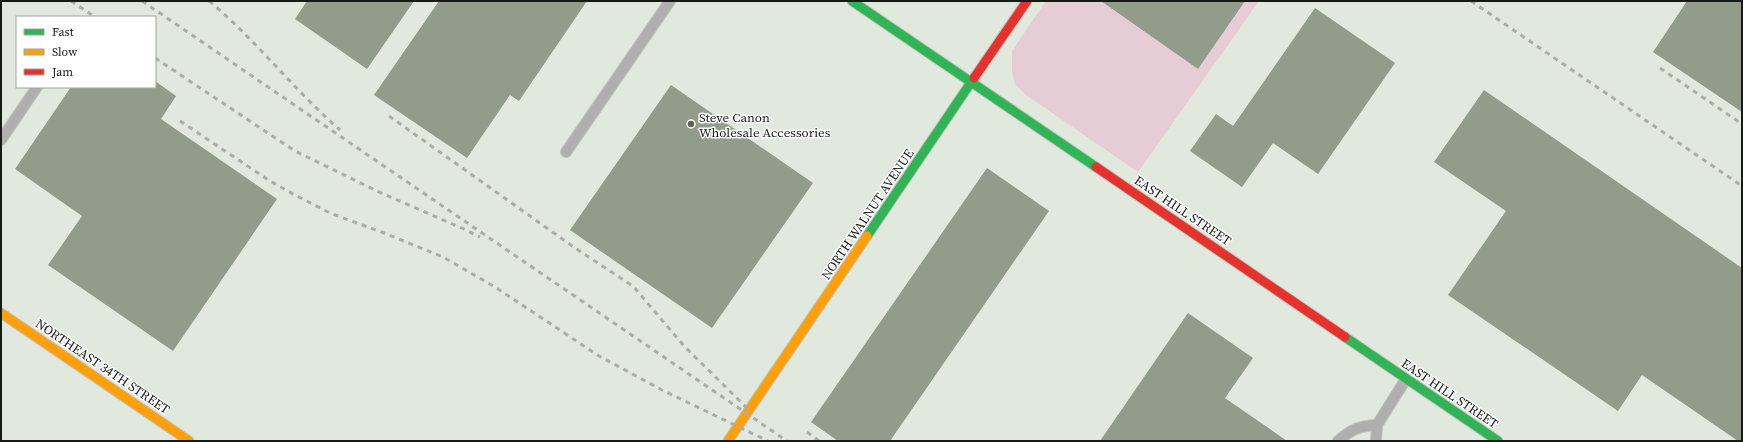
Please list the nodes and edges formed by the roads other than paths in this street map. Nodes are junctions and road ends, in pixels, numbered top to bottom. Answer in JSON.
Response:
{"nodes":[{"id":1,"x":670,"y":1,"type":"edge"},
{"id":2,"x":852,"y":1,"type":"edge"},
{"id":3,"x":1027,"y":1,"type":"edge"},
{"id":4,"x":972,"y":82,"type":"junction"},
{"id":5,"x":36,"y":88,"type":"edge"},
{"id":6,"x":1,"y":140,"type":"edge"},
{"id":7,"x":566,"y":152,"type":"dead end"},
{"id":8,"x":1,"y":313,"type":"edge"},
{"id":9,"x":1406,"y":379,"type":"junction"},
{"id":10,"x":1377,"y":425,"type":"junction"},
{"id":11,"x":190,"y":441,"type":"edge"},
{"id":12,"x":728,"y":441,"type":"edge"},
{"id":13,"x":1338,"y":441,"type":"edge"},
{"id":14,"x":1376,"y":441,"type":"edge"},
{"id":15,"x":1498,"y":441,"type":"edge"}],
"edges":[{"from":1,"to":7,"type":"lane"},
{"from":2,"to":4,"type":"street","name":"EAST HILL STREET"},
{"from":3,"to":4,"type":"street","name":"NORTH WALNUT AVENUE"},
{"from":4,"to":9,"type":"street","name":"EAST HILL STREET"},
{"from":4,"to":12,"type":"street","name":"NORTH WALNUT AVENUE"},
{"from":5,"to":6,"type":"lane"},
{"from":8,"to":11,"type":"street","name":"NORTHEAST 34TH STREET"},
{"from":9,"to":10,"type":"lane"},
{"from":9,"to":15,"type":"street","name":"EAST HILL STREET"},
{"from":10,"to":13,"type":"lane"},
{"from":10,"to":14,"type":"lane"}]}
